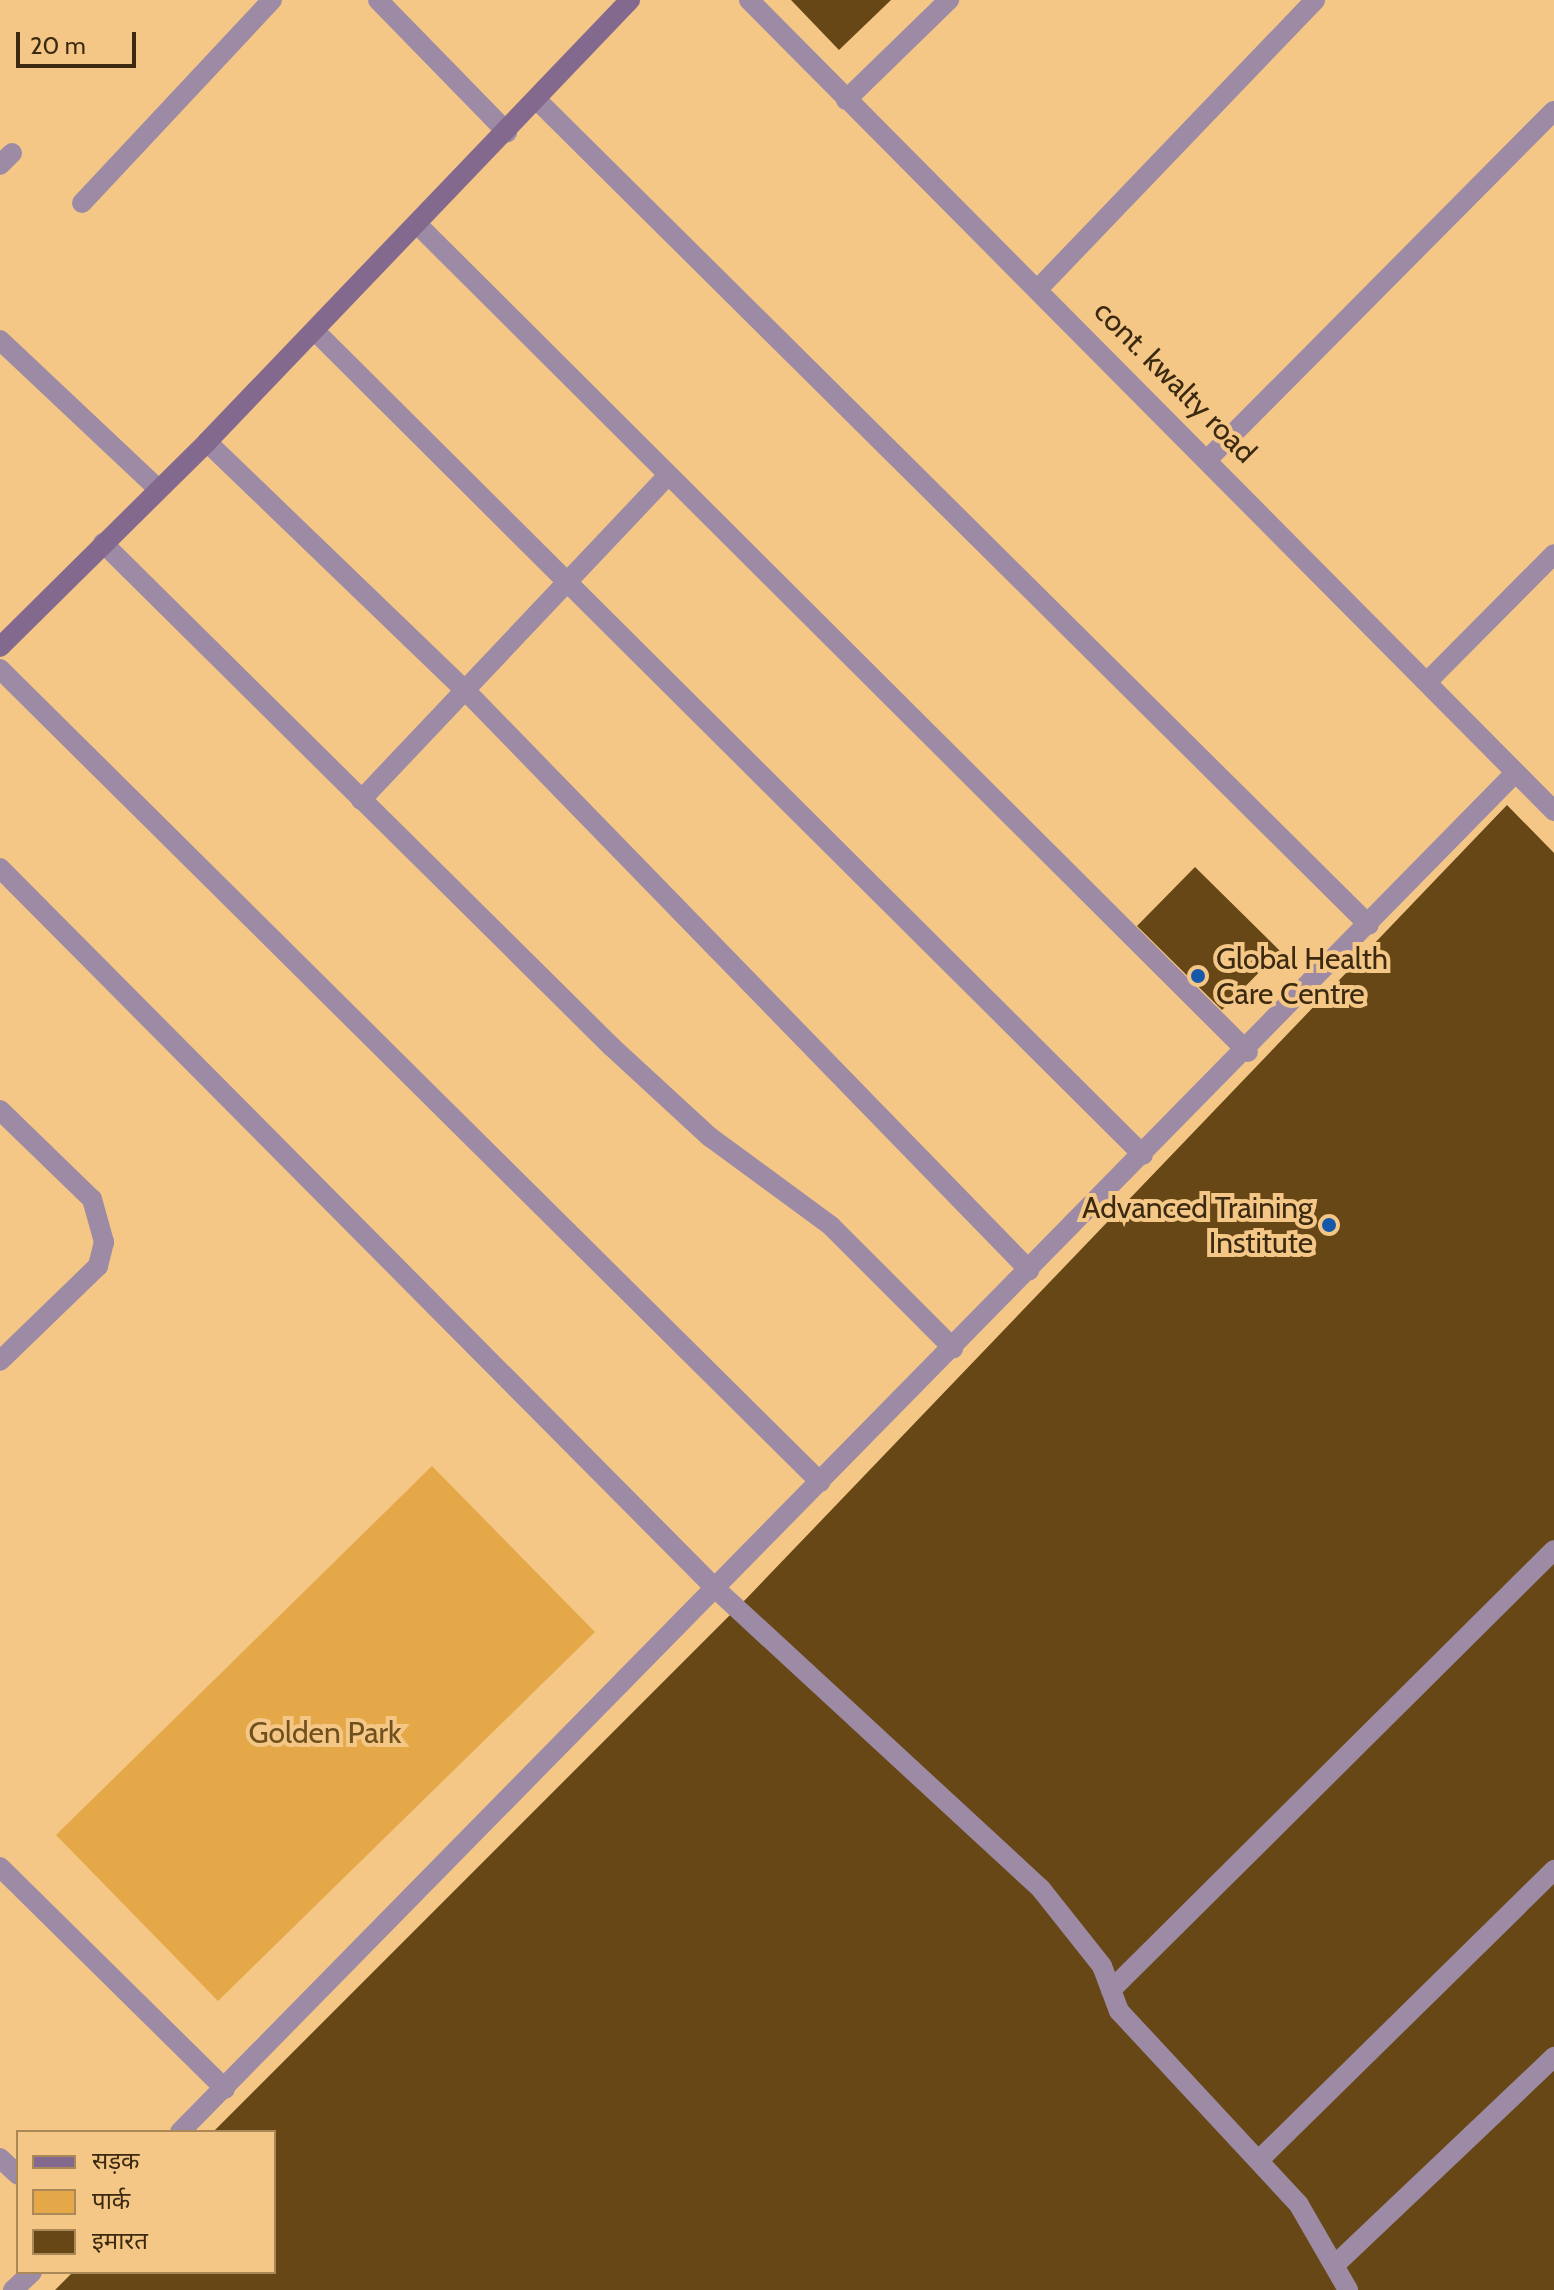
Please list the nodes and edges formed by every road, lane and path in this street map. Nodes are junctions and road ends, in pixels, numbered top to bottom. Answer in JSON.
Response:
{"nodes":[{"id":1,"x":272,"y":0,"type":"edge"},
{"id":2,"x":378,"y":0,"type":"edge"},
{"id":3,"x":630,"y":0,"type":"edge"},
{"id":4,"x":749,"y":0,"type":"edge"},
{"id":5,"x":949,"y":0,"type":"edge"},
{"id":6,"x":1315,"y":0,"type":"edge"},
{"id":7,"x":846,"y":100,"type":"junction"},
{"id":8,"x":538,"y":101,"type":"junction"},
{"id":9,"x":1554,"y":111,"type":"edge"},
{"id":10,"x":507,"y":132,"type":"junction"},
{"id":11,"x":82,"y":203,"type":"dead end"},
{"id":12,"x":417,"y":224,"type":"junction"},
{"id":13,"x":1039,"y":288,"type":"junction"},
{"id":14,"x":315,"y":331,"type":"junction"},
{"id":15,"x":0,"y":340,"type":"edge"},
{"id":16,"x":207,"y":442,"type":"junction"},
{"id":17,"x":1209,"y":458,"type":"junction"},
{"id":18,"x":668,"y":475,"type":"junction"},
{"id":19,"x":158,"y":489,"type":"junction"},
{"id":20,"x":103,"y":543,"type":"junction"},
{"id":21,"x":1554,"y":554,"type":"edge"},
{"id":22,"x":568,"y":583,"type":"junction"},
{"id":23,"x":0,"y":647,"type":"edge"},
{"id":24,"x":0,"y":669,"type":"edge"},
{"id":25,"x":1427,"y":682,"type":"junction"},
{"id":26,"x":466,"y":691,"type":"junction"},
{"id":27,"x":1514,"y":774,"type":"junction"},
{"id":28,"x":361,"y":800,"type":"junction"},
{"id":29,"x":1554,"y":811,"type":"edge"},
{"id":30,"x":0,"y":868,"type":"edge"},
{"id":31,"x":1369,"y":925,"type":"junction"},
{"id":32,"x":1248,"y":1052,"type":"junction"},
{"id":33,"x":0,"y":1110,"type":"edge"},
{"id":34,"x":1143,"y":1155,"type":"junction"},
{"id":35,"x":1029,"y":1270,"type":"junction"},
{"id":36,"x":953,"y":1348,"type":"junction"},
{"id":37,"x":0,"y":1361,"type":"edge"},
{"id":38,"x":820,"y":1482,"type":"junction"},
{"id":39,"x":1554,"y":1550,"type":"edge"},
{"id":40,"x":716,"y":1589,"type":"junction"},
{"id":41,"x":0,"y":1867,"type":"edge"},
{"id":42,"x":1554,"y":1870,"type":"edge"},
{"id":43,"x":1111,"y":1990,"type":"junction"},
{"id":44,"x":1554,"y":2057,"type":"edge"},
{"id":45,"x":225,"y":2089,"type":"junction"},
{"id":46,"x":182,"y":2130,"type":"edge"},
{"id":47,"x":0,"y":2158,"type":"edge"},
{"id":48,"x":1259,"y":2160,"type":"junction"},
{"id":49,"x":16,"y":2173,"type":"edge"},
{"id":50,"x":1338,"y":2262,"type":"junction"},
{"id":51,"x":30,"y":2274,"type":"edge"},
{"id":52,"x":13,"y":2290,"type":"edge"},
{"id":53,"x":1348,"y":2290,"type":"edge"}],
"edges":[{"from":1,"to":11,"type":"street"},
{"from":2,"to":10,"type":"street"},
{"from":3,"to":8,"type":"street"},
{"from":4,"to":7,"type":"street","name":"cont. kwalty road"},
{"from":5,"to":7,"type":"street"},
{"from":6,"to":13,"type":"street"},
{"from":7,"to":13,"type":"street","name":"cont. kwalty road"},
{"from":8,"to":10,"type":"street"},
{"from":8,"to":31,"type":"street"},
{"from":9,"to":17,"type":"street"},
{"from":10,"to":12,"type":"street"},
{"from":12,"to":14,"type":"street"},
{"from":12,"to":18,"type":"street"},
{"from":13,"to":17,"type":"street","name":"cont. kwalty road"},
{"from":14,"to":16,"type":"street"},
{"from":14,"to":22,"type":"street"},
{"from":15,"to":19,"type":"street"},
{"from":16,"to":19,"type":"street"},
{"from":16,"to":26,"type":"street"},
{"from":17,"to":25,"type":"street","name":"cont. kwalty road"},
{"from":18,"to":22,"type":"street"},
{"from":18,"to":32,"type":"street"},
{"from":19,"to":20,"type":"street"},
{"from":20,"to":23,"type":"street"},
{"from":20,"to":28,"type":"street"},
{"from":21,"to":25,"type":"street"},
{"from":22,"to":26,"type":"street"},
{"from":22,"to":34,"type":"street"},
{"from":24,"to":38,"type":"street"},
{"from":25,"to":27,"type":"street","name":"cont. kwalty road"},
{"from":26,"to":28,"type":"street"},
{"from":26,"to":35,"type":"street"},
{"from":27,"to":29,"type":"street","name":"cont. kwalty road"},
{"from":27,"to":31,"type":"street"},
{"from":28,"to":36,"type":"street"},
{"from":30,"to":40,"type":"street"},
{"from":31,"to":32,"type":"street"},
{"from":32,"to":34,"type":"street"},
{"from":33,"to":37,"type":"street"},
{"from":34,"to":35,"type":"street"},
{"from":35,"to":36,"type":"street"},
{"from":36,"to":38,"type":"street"},
{"from":38,"to":40,"type":"street"},
{"from":39,"to":43,"type":"street"},
{"from":40,"to":43,"type":"street"},
{"from":40,"to":45,"type":"street"},
{"from":41,"to":45,"type":"street"},
{"from":42,"to":48,"type":"street"},
{"from":43,"to":48,"type":"street"},
{"from":44,"to":50,"type":"street"},
{"from":45,"to":46,"type":"street"},
{"from":47,"to":49,"type":"street"},
{"from":48,"to":50,"type":"street"},
{"from":50,"to":53,"type":"street"},
{"from":51,"to":52,"type":"street"}]}
